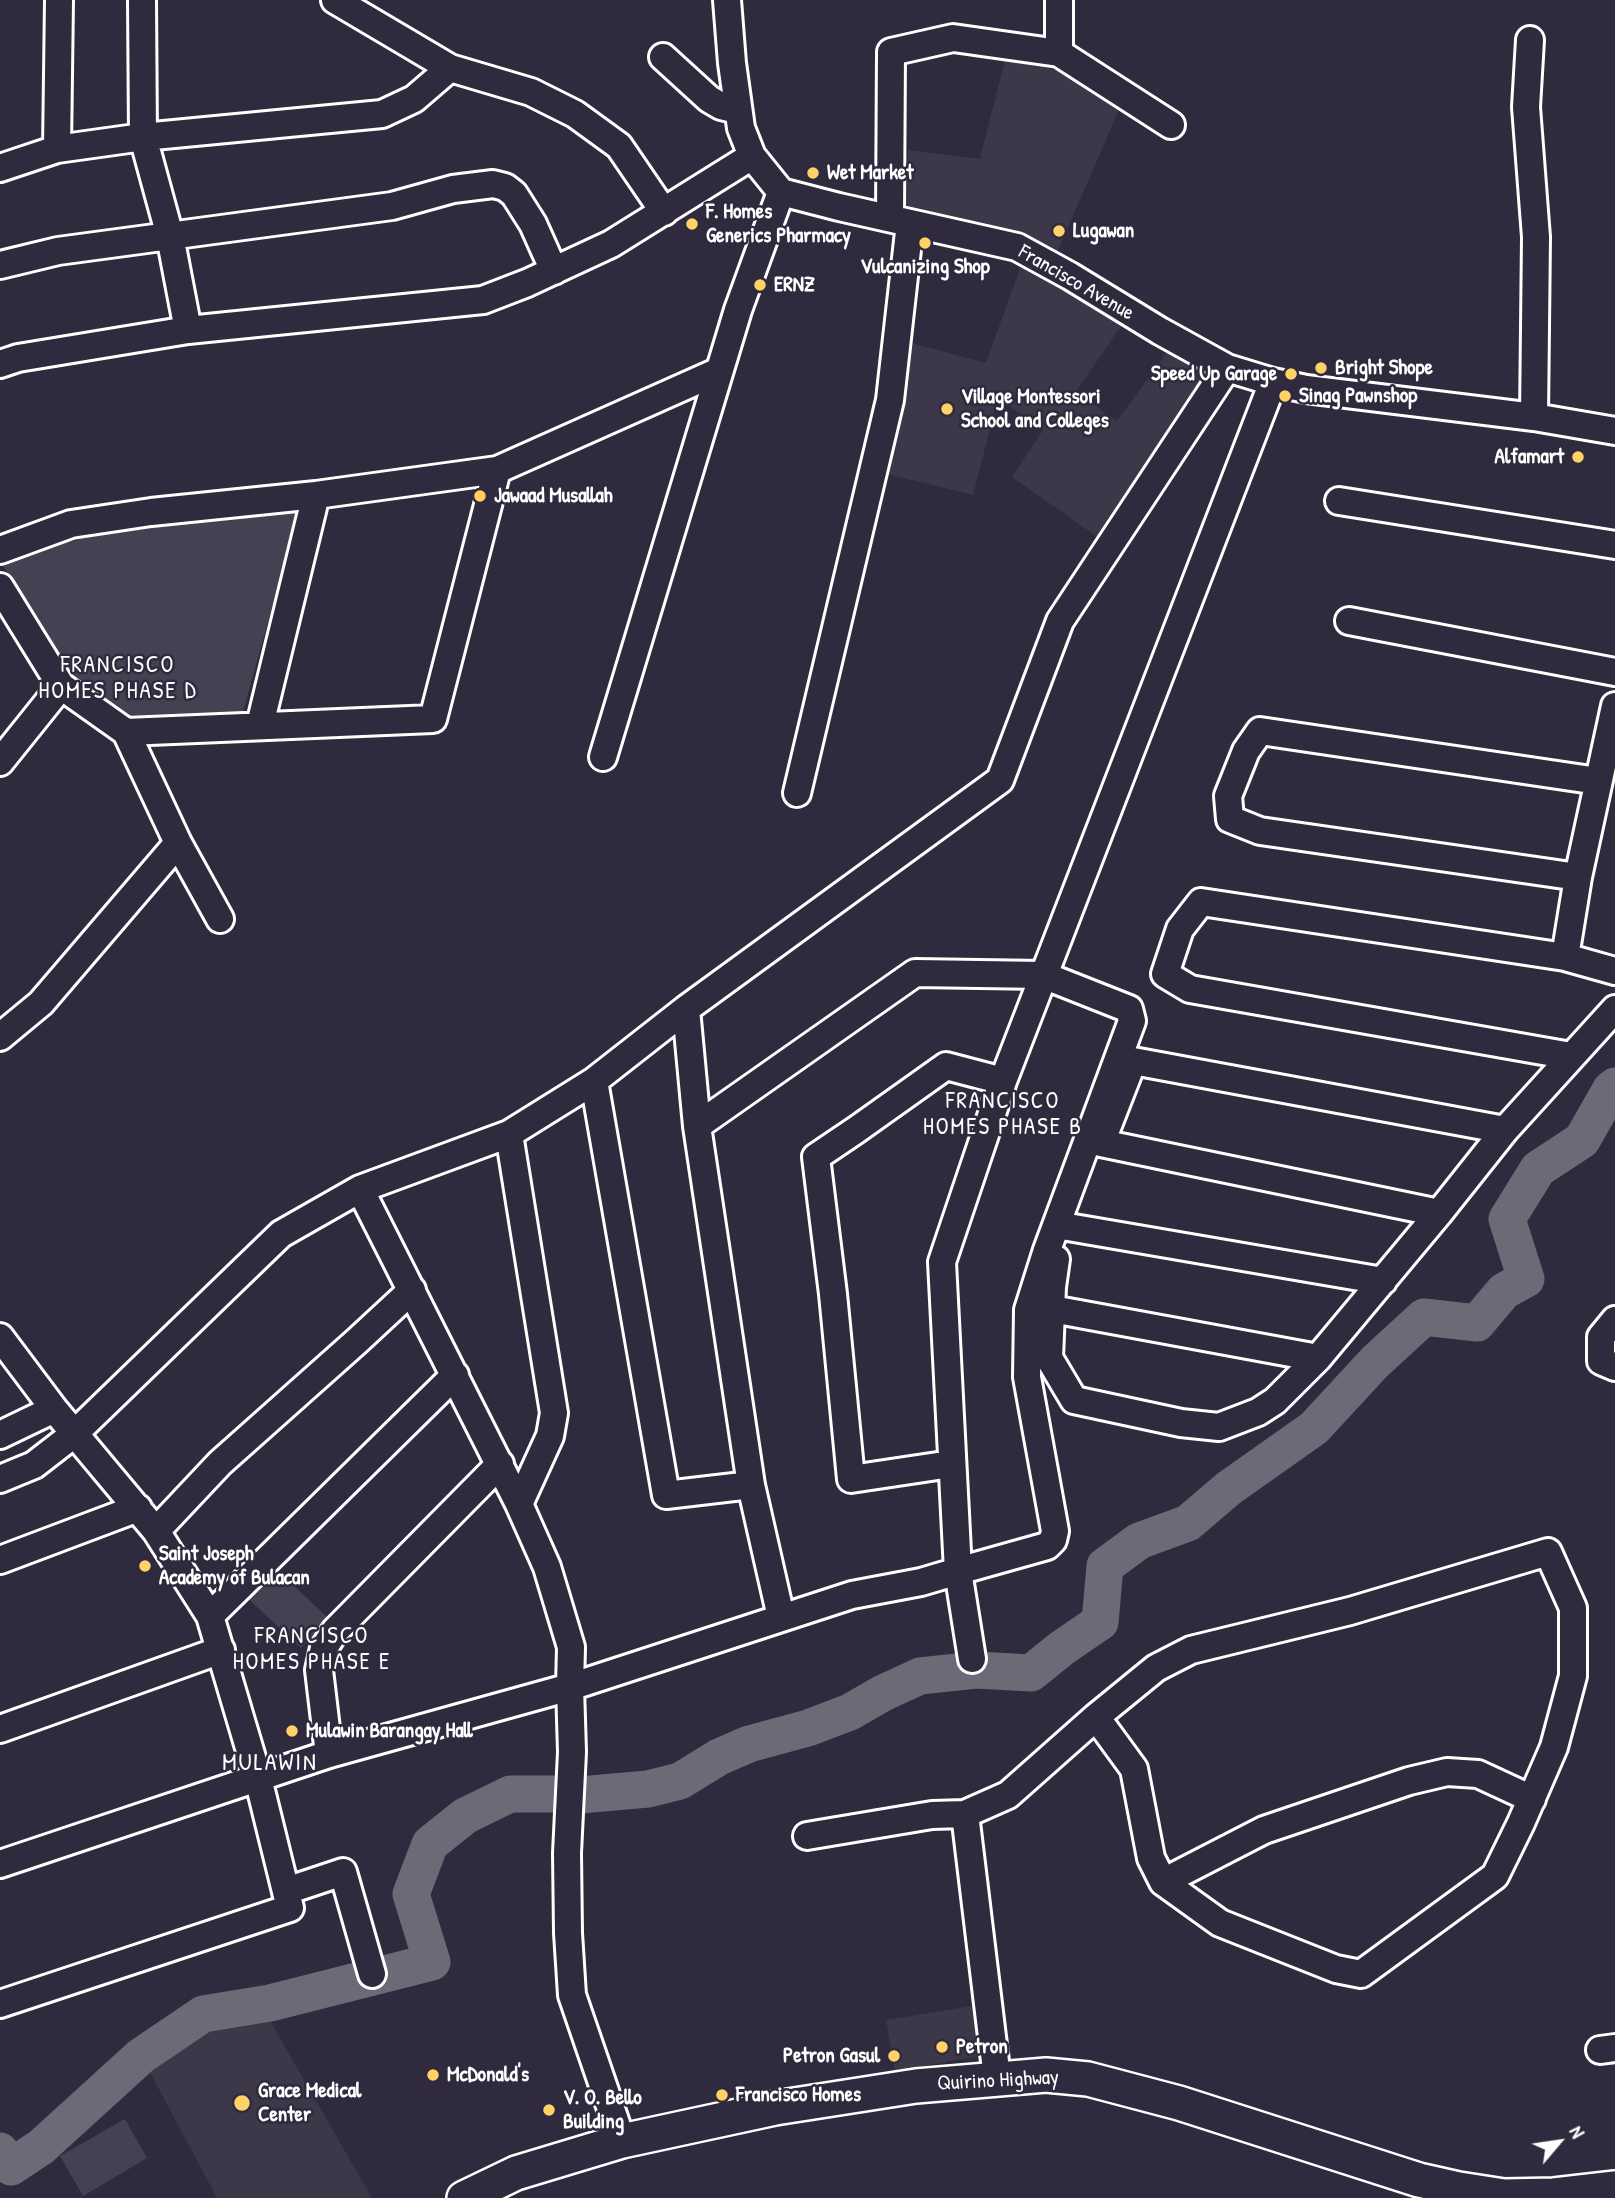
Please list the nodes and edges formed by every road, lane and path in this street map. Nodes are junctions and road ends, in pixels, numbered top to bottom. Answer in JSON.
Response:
{"nodes":[{"id":1,"x":59,"y":0,"type":"edge"},
{"id":2,"x":142,"y":0,"type":"edge"},
{"id":3,"x":335,"y":0,"type":"edge"},
{"id":4,"x":1059,"y":0,"type":"edge"},
{"id":5,"x":721,"y":4,"type":"edge"},
{"id":6,"x":1530,"y":40,"type":"dead end"},
{"id":7,"x":1059,"y":53,"type":"junction"},
{"id":8,"x":663,"y":57,"type":"dead end"},
{"id":9,"x":450,"y":68,"type":"junction"},
{"id":10,"x":738,"y":110,"type":"junction"},
{"id":11,"x":1171,"y":125,"type":"dead end"},
{"id":12,"x":143,"y":137,"type":"junction"},
{"id":13,"x":57,"y":149,"type":"junction"},
{"id":14,"x":752,"y":156,"type":"junction"},
{"id":15,"x":0,"y":168,"type":"edge"},
{"id":16,"x":781,"y":192,"type":"junction"},
{"id":17,"x":664,"y":212,"type":"junction"},
{"id":18,"x":900,"y":220,"type":"junction"},
{"id":19,"x":170,"y":236,"type":"junction"},
{"id":20,"x":0,"y":265,"type":"edge"},
{"id":21,"x":554,"y":271,"type":"junction"},
{"id":22,"x":188,"y":330,"type":"junction"},
{"id":23,"x":0,"y":364,"type":"edge"},
{"id":24,"x":1227,"y":368,"type":"junction"},
{"id":25,"x":719,"y":371,"type":"junction"},
{"id":26,"x":1273,"y":382,"type":"junction"},
{"id":27,"x":1534,"y":417,"type":"junction"},
{"id":28,"x":1615,"y":431,"type":"edge"},
{"id":29,"x":497,"y":470,"type":"junction"},
{"id":30,"x":316,"y":495,"type":"junction"},
{"id":31,"x":1339,"y":501,"type":"dead end"},
{"id":32,"x":1615,"y":545,"type":"edge"},
{"id":33,"x":0,"y":550,"type":"edge"},
{"id":34,"x":0,"y":587,"type":"edge"},
{"id":35,"x":1349,"y":621,"type":"dead end"},
{"id":36,"x":1615,"y":672,"type":"edge"},
{"id":37,"x":61,"y":686,"type":"junction"},
{"id":38,"x":1615,"y":706,"type":"edge"},
{"id":39,"x":260,"y":726,"type":"junction"},
{"id":40,"x":125,"y":732,"type":"junction"},
{"id":41,"x":603,"y":757,"type":"dead end"},
{"id":42,"x":0,"y":762,"type":"edge"},
{"id":43,"x":1598,"y":781,"type":"junction"},
{"id":44,"x":797,"y":793,"type":"dead end"},
{"id":45,"x":178,"y":843,"type":"junction"},
{"id":46,"x":1578,"y":877,"type":"junction"},
{"id":47,"x":220,"y":919,"type":"dead end"},
{"id":48,"x":1565,"y":957,"type":"junction"},
{"id":49,"x":1615,"y":971,"type":"edge"},
{"id":50,"x":1043,"y":975,"type":"junction"},
{"id":51,"x":686,"y":1009,"type":"junction"},
{"id":52,"x":1615,"y":1009,"type":"edge"},
{"id":53,"x":0,"y":1037,"type":"edge"},
{"id":54,"x":1571,"y":1056,"type":"junction"},
{"id":55,"x":593,"y":1081,"type":"junction"},
{"id":56,"x":1003,"y":1081,"type":"junction"},
{"id":57,"x":697,"y":1126,"type":"junction"},
{"id":58,"x":1505,"y":1130,"type":"junction"},
{"id":59,"x":509,"y":1134,"type":"junction"},
{"id":60,"x":1101,"y":1143,"type":"junction"},
{"id":61,"x":360,"y":1189,"type":"junction"},
{"id":62,"x":1439,"y":1213,"type":"junction"},
{"id":63,"x":1068,"y":1227,"type":"junction"},
{"id":64,"x":1383,"y":1281,"type":"junction"},
{"id":65,"x":412,"y":1290,"type":"junction"},
{"id":66,"x":1052,"y":1309,"type":"junction"},
{"id":67,"x":1615,"y":1320,"type":"edge"},
{"id":68,"x":0,"y":1337,"type":"edge"},
{"id":69,"x":1318,"y":1359,"type":"junction"},
{"id":70,"x":1615,"y":1367,"type":"edge"},
{"id":71,"x":455,"y":1375,"type":"junction"},
{"id":72,"x":54,"y":1409,"type":"junction"},
{"id":73,"x":74,"y":1434,"type":"junction"},
{"id":74,"x":0,"y":1435,"type":"edge"},
{"id":75,"x":500,"y":1464,"type":"junction"},
{"id":76,"x":951,"y":1464,"type":"junction"},
{"id":77,"x":0,"y":1479,"type":"edge"},
{"id":78,"x":751,"y":1485,"type":"junction"},
{"id":79,"x":519,"y":1504,"type":"junction"},
{"id":80,"x":138,"y":1508,"type":"junction"},
{"id":81,"x":156,"y":1531,"type":"junction"},
{"id":82,"x":0,"y":1560,"type":"edge"},
{"id":83,"x":958,"y":1571,"type":"junction"},
{"id":84,"x":210,"y":1616,"type":"junction"},
{"id":85,"x":781,"y":1617,"type":"junction"},
{"id":86,"x":221,"y":1650,"type":"junction"},
{"id":87,"x":972,"y":1659,"type":"dead end"},
{"id":88,"x":570,"y":1687,"type":"junction"},
{"id":89,"x":1096,"y":1717,"type":"junction"},
{"id":90,"x":0,"y":1729,"type":"edge"},
{"id":91,"x":329,"y":1754,"type":"junction"},
{"id":92,"x":258,"y":1777,"type":"junction"},
{"id":93,"x":1532,"y":1799,"type":"junction"},
{"id":94,"x":965,"y":1814,"type":"junction"},
{"id":95,"x":807,"y":1836,"type":"dead end"},
{"id":96,"x":0,"y":1864,"type":"edge"},
{"id":97,"x":1163,"y":1882,"type":"junction"},
{"id":98,"x":286,"y":1891,"type":"junction"},
{"id":99,"x":372,"y":1974,"type":"dead end"},
{"id":100,"x":0,"y":2004,"type":"edge"},
{"id":101,"x":997,"y":2078,"type":"junction"},
{"id":102,"x":622,"y":2141,"type":"junction"},
{"id":103,"x":1615,"y":2188,"type":"edge"},
{"id":104,"x":464,"y":2198,"type":"edge"}],
"edges":[{"from":1,"to":13,"type":"street"},
{"from":2,"to":12,"type":"street"},
{"from":3,"to":9,"type":"street"},
{"from":4,"to":7,"type":"street"},
{"from":5,"to":10,"type":"street"},
{"from":6,"to":27,"type":"street"},
{"from":7,"to":11,"type":"street"},
{"from":7,"to":18,"type":"street"},
{"from":8,"to":10,"type":"street"},
{"from":9,"to":12,"type":"street"},
{"from":9,"to":17,"type":"street"},
{"from":10,"to":14,"type":"street"},
{"from":12,"to":13,"type":"street"},
{"from":12,"to":19,"type":"street"},
{"from":13,"to":15,"type":"street"},
{"from":14,"to":16,"type":"street"},
{"from":14,"to":17,"type":"street"},
{"from":16,"to":18,"type":"street","name":"Francisco Avenue"},
{"from":16,"to":25,"type":"street"},
{"from":17,"to":21,"type":"street"},
{"from":18,"to":24,"type":"street","name":"Francisco Avenue"},
{"from":18,"to":44,"type":"street"},
{"from":19,"to":20,"type":"street"},
{"from":19,"to":21,"type":"street"},
{"from":19,"to":22,"type":"street"},
{"from":21,"to":22,"type":"street"},
{"from":22,"to":23,"type":"street"},
{"from":24,"to":26,"type":"street","name":"Francisco Avenue"},
{"from":24,"to":51,"type":"street"},
{"from":25,"to":29,"type":"street"},
{"from":25,"to":41,"type":"street"},
{"from":26,"to":27,"type":"street","name":"Francisco Avenue"},
{"from":26,"to":50,"type":"street"},
{"from":27,"to":28,"type":"street","name":"Francisco Avenue"},
{"from":29,"to":30,"type":"street"},
{"from":29,"to":39,"type":"street"},
{"from":30,"to":33,"type":"street"},
{"from":30,"to":39,"type":"street"},
{"from":31,"to":32,"type":"street"},
{"from":34,"to":37,"type":"street"},
{"from":35,"to":36,"type":"street"},
{"from":37,"to":40,"type":"street"},
{"from":37,"to":42,"type":"street"},
{"from":38,"to":43,"type":"street"},
{"from":39,"to":40,"type":"street"},
{"from":40,"to":45,"type":"street"},
{"from":43,"to":46,"type":"street"},
{"from":43,"to":46,"type":"street"},
{"from":45,"to":47,"type":"street"},
{"from":45,"to":53,"type":"street"},
{"from":46,"to":48,"type":"street"},
{"from":48,"to":49,"type":"street"},
{"from":48,"to":54,"type":"street"},
{"from":50,"to":56,"type":"street"},
{"from":50,"to":57,"type":"street"},
{"from":50,"to":83,"type":"street"},
{"from":51,"to":55,"type":"street"},
{"from":51,"to":57,"type":"street"},
{"from":52,"to":54,"type":"street"},
{"from":54,"to":58,"type":"street"},
{"from":55,"to":59,"type":"street"},
{"from":55,"to":78,"type":"street"},
{"from":56,"to":76,"type":"street"},
{"from":56,"to":76,"type":"street"},
{"from":57,"to":78,"type":"street"},
{"from":58,"to":60,"type":"street"},
{"from":58,"to":62,"type":"street"},
{"from":59,"to":61,"type":"street"},
{"from":59,"to":79,"type":"street"},
{"from":60,"to":62,"type":"street"},
{"from":60,"to":63,"type":"street"},
{"from":61,"to":65,"type":"street"},
{"from":61,"to":73,"type":"street"},
{"from":62,"to":64,"type":"street"},
{"from":63,"to":64,"type":"street"},
{"from":63,"to":66,"type":"street"},
{"from":64,"to":69,"type":"street"},
{"from":65,"to":71,"type":"street"},
{"from":65,"to":81,"type":"street"},
{"from":66,"to":69,"type":"street"},
{"from":66,"to":69,"type":"street"},
{"from":67,"to":70,"type":"street"},
{"from":68,"to":72,"type":"street"},
{"from":71,"to":75,"type":"street"},
{"from":71,"to":84,"type":"street"},
{"from":72,"to":73,"type":"street"},
{"from":72,"to":74,"type":"street"},
{"from":73,"to":77,"type":"street"},
{"from":73,"to":80,"type":"street"},
{"from":75,"to":79,"type":"street"},
{"from":75,"to":91,"type":"street"},
{"from":76,"to":83,"type":"street"},
{"from":78,"to":85,"type":"street"},
{"from":79,"to":88,"type":"street"},
{"from":80,"to":81,"type":"street"},
{"from":80,"to":82,"type":"street"},
{"from":81,"to":84,"type":"street"},
{"from":83,"to":85,"type":"street"},
{"from":83,"to":87,"type":"street"},
{"from":84,"to":86,"type":"street"},
{"from":85,"to":88,"type":"street"},
{"from":86,"to":90,"type":"street"},
{"from":86,"to":92,"type":"street"},
{"from":88,"to":91,"type":"street"},
{"from":88,"to":102,"type":"street"},
{"from":89,"to":93,"type":"street"},
{"from":89,"to":94,"type":"street"},
{"from":89,"to":97,"type":"street"},
{"from":91,"to":92,"type":"street"},
{"from":92,"to":96,"type":"street"},
{"from":92,"to":98,"type":"street"},
{"from":93,"to":97,"type":"street"},
{"from":93,"to":97,"type":"street"},
{"from":94,"to":95,"type":"street"},
{"from":94,"to":101,"type":"street"},
{"from":98,"to":99,"type":"street"},
{"from":98,"to":100,"type":"street"},
{"from":101,"to":102,"type":"main road","name":"Quirino Highway"},
{"from":101,"to":103,"type":"main road","name":"Quirino Highway"},
{"from":102,"to":104,"type":"main road","name":"Quirino Highway"}]}
